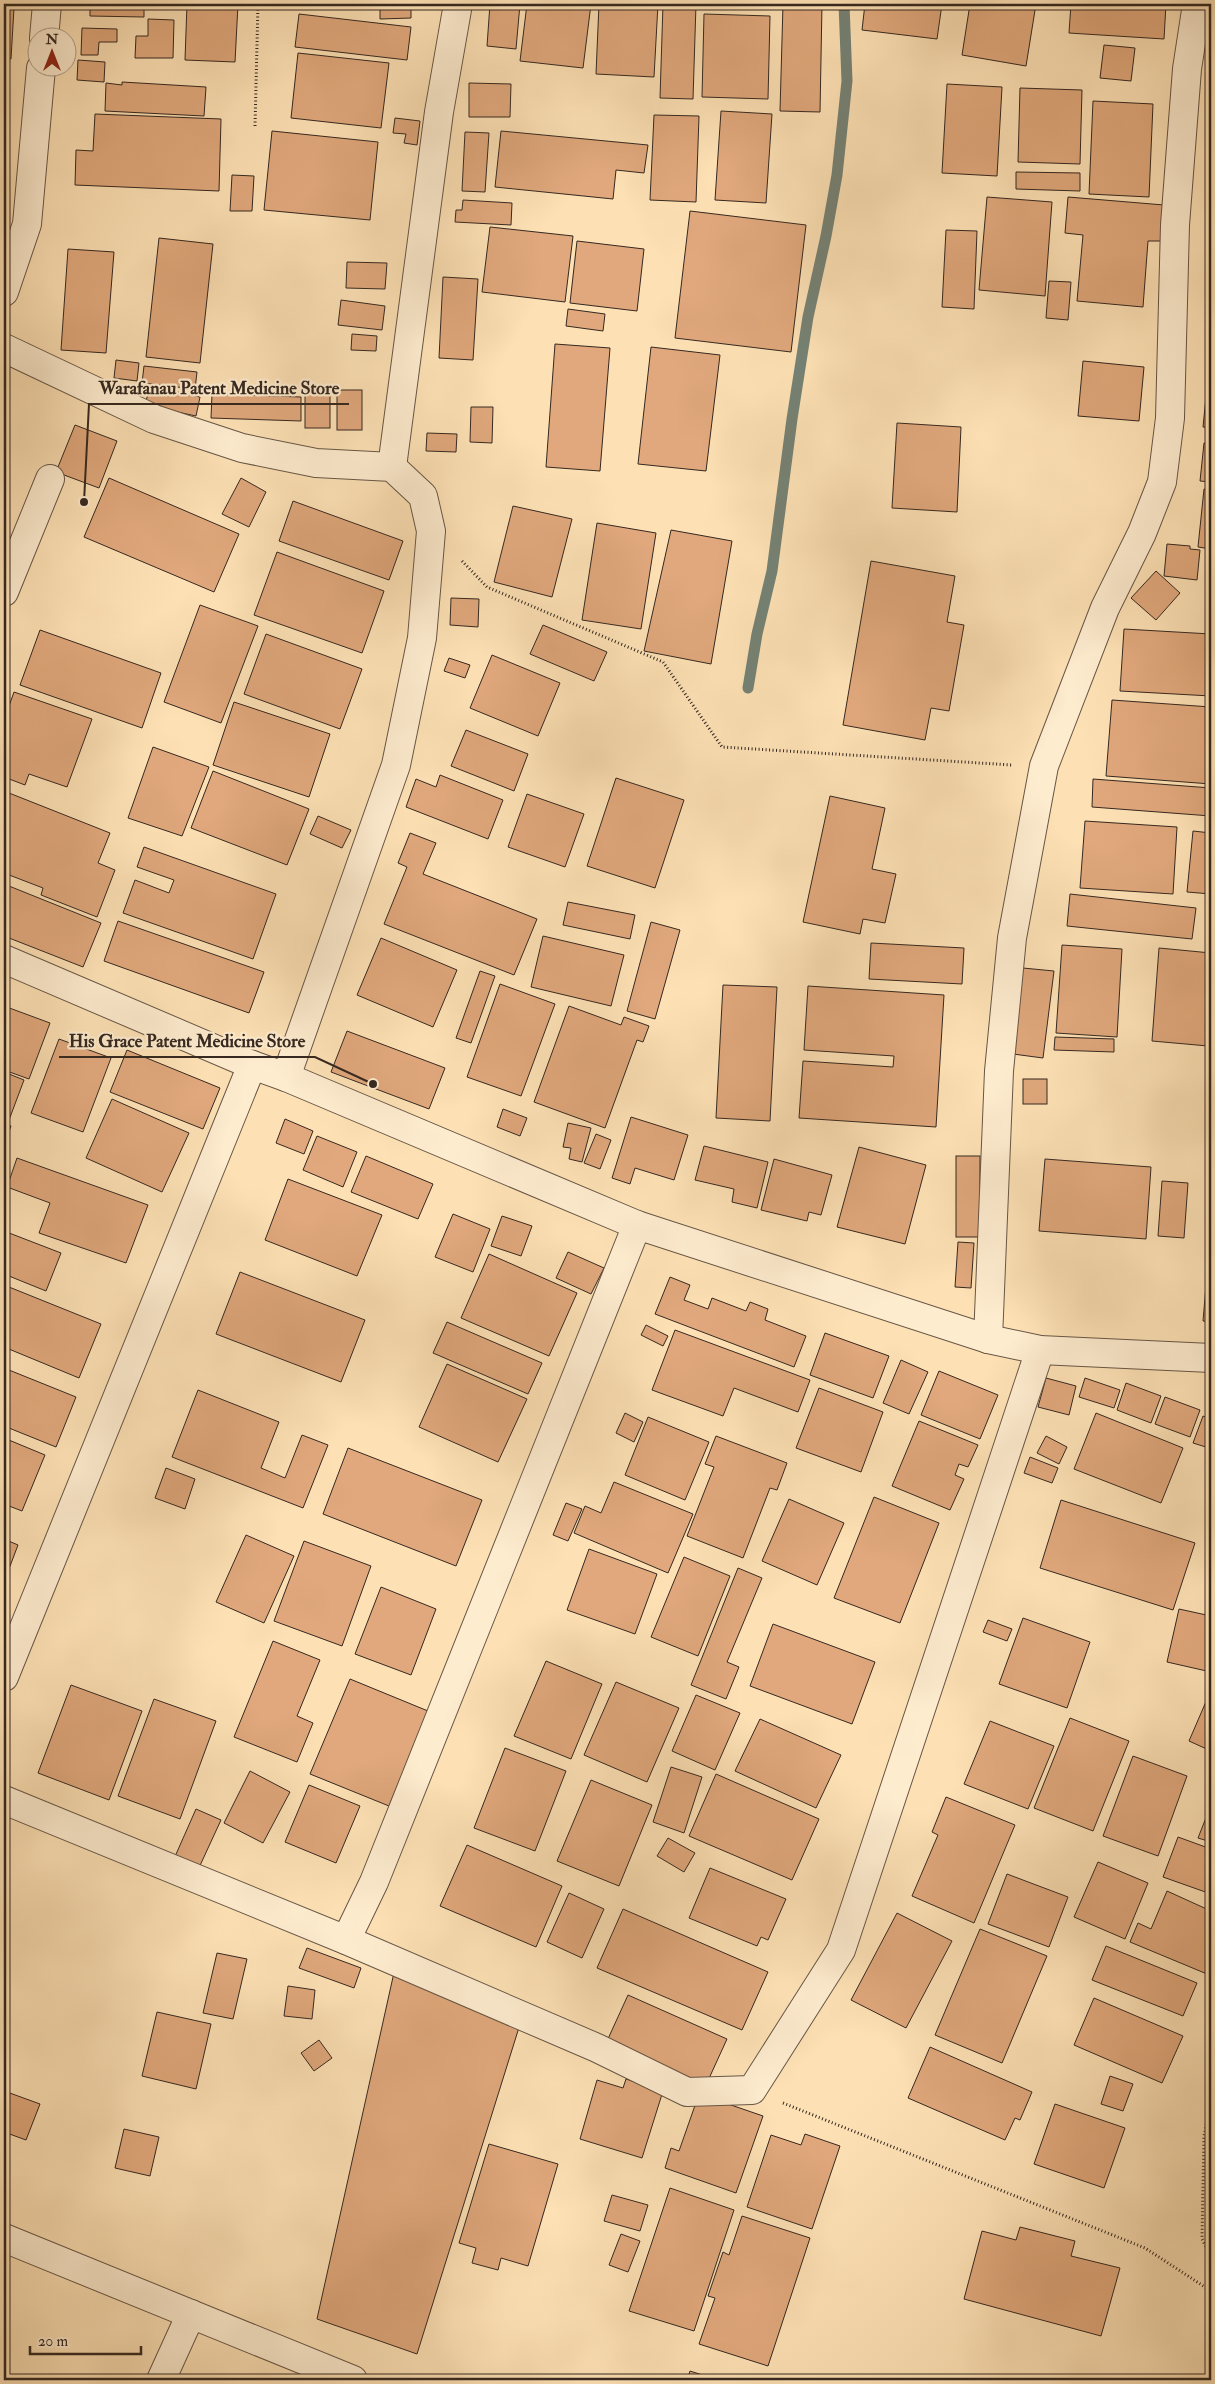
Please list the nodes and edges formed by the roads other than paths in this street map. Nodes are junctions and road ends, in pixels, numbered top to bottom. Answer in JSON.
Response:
{"nodes":[{"id":1,"x":47,"y":4,"type":"edge"},
{"id":2,"x":458,"y":4,"type":"edge"},
{"id":3,"x":1197,"y":4,"type":"edge"},
{"id":4,"x":45,"y":28,"type":"edge"},
{"id":5,"x":40,"y":78,"type":"edge"},
{"id":6,"x":4,"y":292,"type":"edge"},
{"id":7,"x":4,"y":348,"type":"edge"},
{"id":8,"x":392,"y":467,"type":"junction"},
{"id":9,"x":50,"y":479,"type":"dead end"},
{"id":10,"x":4,"y":592,"type":"edge"},
{"id":11,"x":4,"y":959,"type":"edge"},
{"id":12,"x":252,"y":1065,"type":"junction"},
{"id":13,"x":286,"y":1077,"type":"junction"},
{"id":14,"x":637,"y":1225,"type":"junction"},
{"id":15,"x":988,"y":1339,"type":"junction"},
{"id":16,"x":1040,"y":1350,"type":"junction"},
{"id":17,"x":1211,"y":1358,"type":"edge"},
{"id":18,"x":4,"y":1677,"type":"edge"},
{"id":19,"x":4,"y":1800,"type":"edge"},
{"id":20,"x":346,"y":1940,"type":"junction"},
{"id":21,"x":4,"y":2238,"type":"edge"},
{"id":22,"x":191,"y":2314,"type":"junction"},
{"id":23,"x":161,"y":2380,"type":"edge"},
{"id":24,"x":353,"y":2380,"type":"edge"}],
"edges":[{"from":1,"to":4,"type":"street"},
{"from":2,"to":8,"type":"street"},
{"from":3,"to":15,"type":"street"},
{"from":5,"to":6,"type":"street"},
{"from":7,"to":8,"type":"street"},
{"from":8,"to":13,"type":"street"},
{"from":9,"to":10,"type":"street"},
{"from":11,"to":12,"type":"street"},
{"from":12,"to":13,"type":"street"},
{"from":12,"to":18,"type":"street"},
{"from":13,"to":14,"type":"street"},
{"from":14,"to":15,"type":"street"},
{"from":14,"to":20,"type":"street"},
{"from":15,"to":16,"type":"street"},
{"from":16,"to":17,"type":"street"},
{"from":16,"to":20,"type":"street"},
{"from":19,"to":20,"type":"street"},
{"from":21,"to":22,"type":"street"},
{"from":22,"to":23,"type":"street"},
{"from":22,"to":24,"type":"street"}]}
